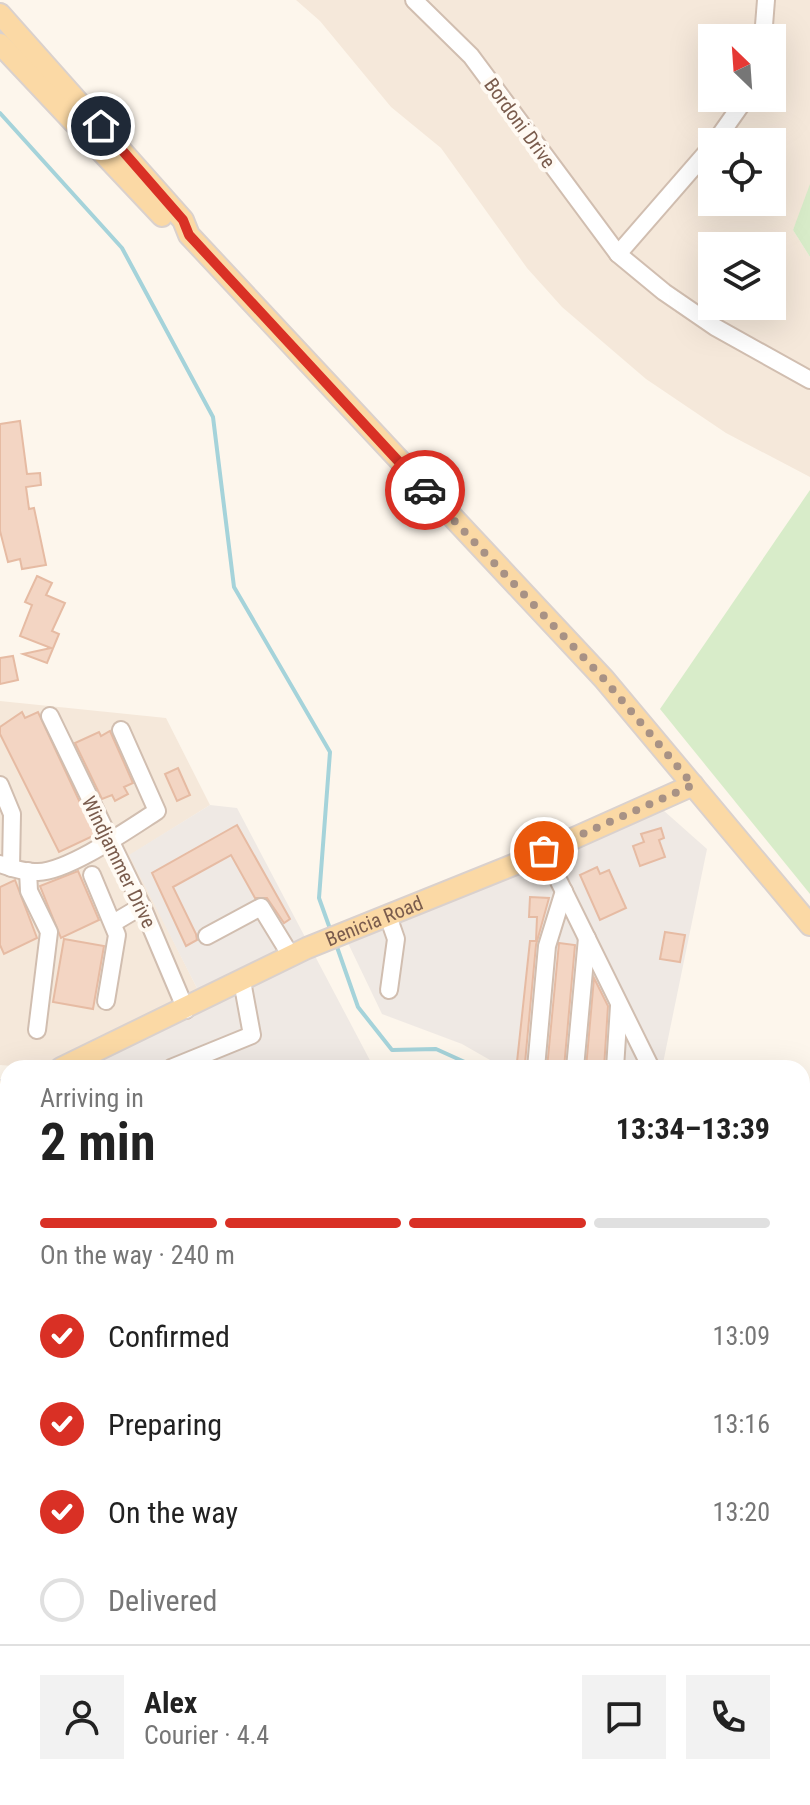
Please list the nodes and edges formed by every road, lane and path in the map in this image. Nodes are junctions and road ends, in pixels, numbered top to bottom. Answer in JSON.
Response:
{"nodes":[{"id":1,"x":414,"y":0,"type":"edge"},
{"id":2,"x":766,"y":0,"type":"edge"},
{"id":3,"x":0,"y":14,"type":"edge"},
{"id":4,"x":764,"y":24,"type":"edge"},
{"id":5,"x":0,"y":44,"type":"edge"},
{"id":6,"x":698,"y":162,"type":"edge"},
{"id":7,"x":189,"y":235,"type":"junction"},
{"id":8,"x":618,"y":254,"type":"junction"},
{"id":9,"x":810,"y":380,"type":"edge"},
{"id":10,"x":50,"y":716,"type":"dead end"},
{"id":11,"x":121,"y":730,"type":"dead end"},
{"id":12,"x":0,"y":785,"type":"edge"},
{"id":13,"x":693,"y":785,"type":"junction"},
{"id":14,"x":109,"y":841,"type":"junction"},
{"id":15,"x":544,"y":851,"type":"junction"},
{"id":16,"x":13,"y":868,"type":"edge"},
{"id":17,"x":92,"y":875,"type":"dead end"},
{"id":18,"x":564,"y":891,"type":"junction"},
{"id":19,"x":142,"y":906,"type":"junction"},
{"id":20,"x":388,"y":916,"type":"junction"},
{"id":21,"x":115,"y":922,"type":"junction"},
{"id":22,"x":810,"y":925,"type":"edge"},
{"id":23,"x":207,"y":936,"type":"dead end"},
{"id":24,"x":587,"y":936,"type":"junction"},
{"id":25,"x":291,"y":956,"type":"junction"},
{"id":26,"x":242,"y":981,"type":"junction"},
{"id":27,"x":389,"y":990,"type":"dead end"},
{"id":28,"x":106,"y":1001,"type":"dead end"},
{"id":29,"x":620,"y":1003,"type":"junction"},
{"id":30,"x":186,"y":1010,"type":"junction"},
{"id":31,"x":37,"y":1030,"type":"dead end"},
{"id":32,"x":78,"y":1060,"type":"edge"},
{"id":33,"x":191,"y":1060,"type":"edge"},
{"id":34,"x":537,"y":1060,"type":"edge"},
{"id":35,"x":576,"y":1060,"type":"edge"},
{"id":36,"x":616,"y":1060,"type":"edge"},
{"id":37,"x":647,"y":1060,"type":"edge"}],
"edges":[{"from":1,"to":8,"type":"street","name":"Bordoni Drive"},
{"from":2,"to":4,"type":"street"},
{"from":3,"to":7,"type":"main road"},
{"from":5,"to":7,"type":"main road"},
{"from":6,"to":8,"type":"street"},
{"from":7,"to":13,"type":"main road"},
{"from":8,"to":9,"type":"street","name":"Bordoni Drive"},
{"from":10,"to":14,"type":"street","name":"Windjammer Drive"},
{"from":11,"to":14,"type":"street"},
{"from":12,"to":16,"type":"street"},
{"from":13,"to":15,"type":"main road","name":"Benicia Road"},
{"from":13,"to":22,"type":"main road"},
{"from":14,"to":16,"type":"street"},
{"from":14,"to":19,"type":"street","name":"Windjammer Drive"},
{"from":15,"to":18,"type":"street"},
{"from":15,"to":20,"type":"main road","name":"Benicia Road"},
{"from":16,"to":31,"type":"street"},
{"from":17,"to":21,"type":"street"},
{"from":18,"to":24,"type":"street"},
{"from":18,"to":34,"type":"street"},
{"from":19,"to":21,"type":"street"},
{"from":19,"to":30,"type":"street","name":"Windjammer Drive"},
{"from":20,"to":25,"type":"main road","name":"Benicia Road"},
{"from":20,"to":27,"type":"street"},
{"from":21,"to":28,"type":"street"},
{"from":23,"to":25,"type":"street"},
{"from":24,"to":29,"type":"street"},
{"from":24,"to":35,"type":"street"},
{"from":25,"to":26,"type":"main road","name":"Benicia Road"},
{"from":26,"to":30,"type":"main road","name":"Benicia Road"},
{"from":26,"to":33,"type":"street"},
{"from":29,"to":36,"type":"street"},
{"from":29,"to":37,"type":"street"},
{"from":30,"to":32,"type":"main road","name":"Benicia Road"}]}
